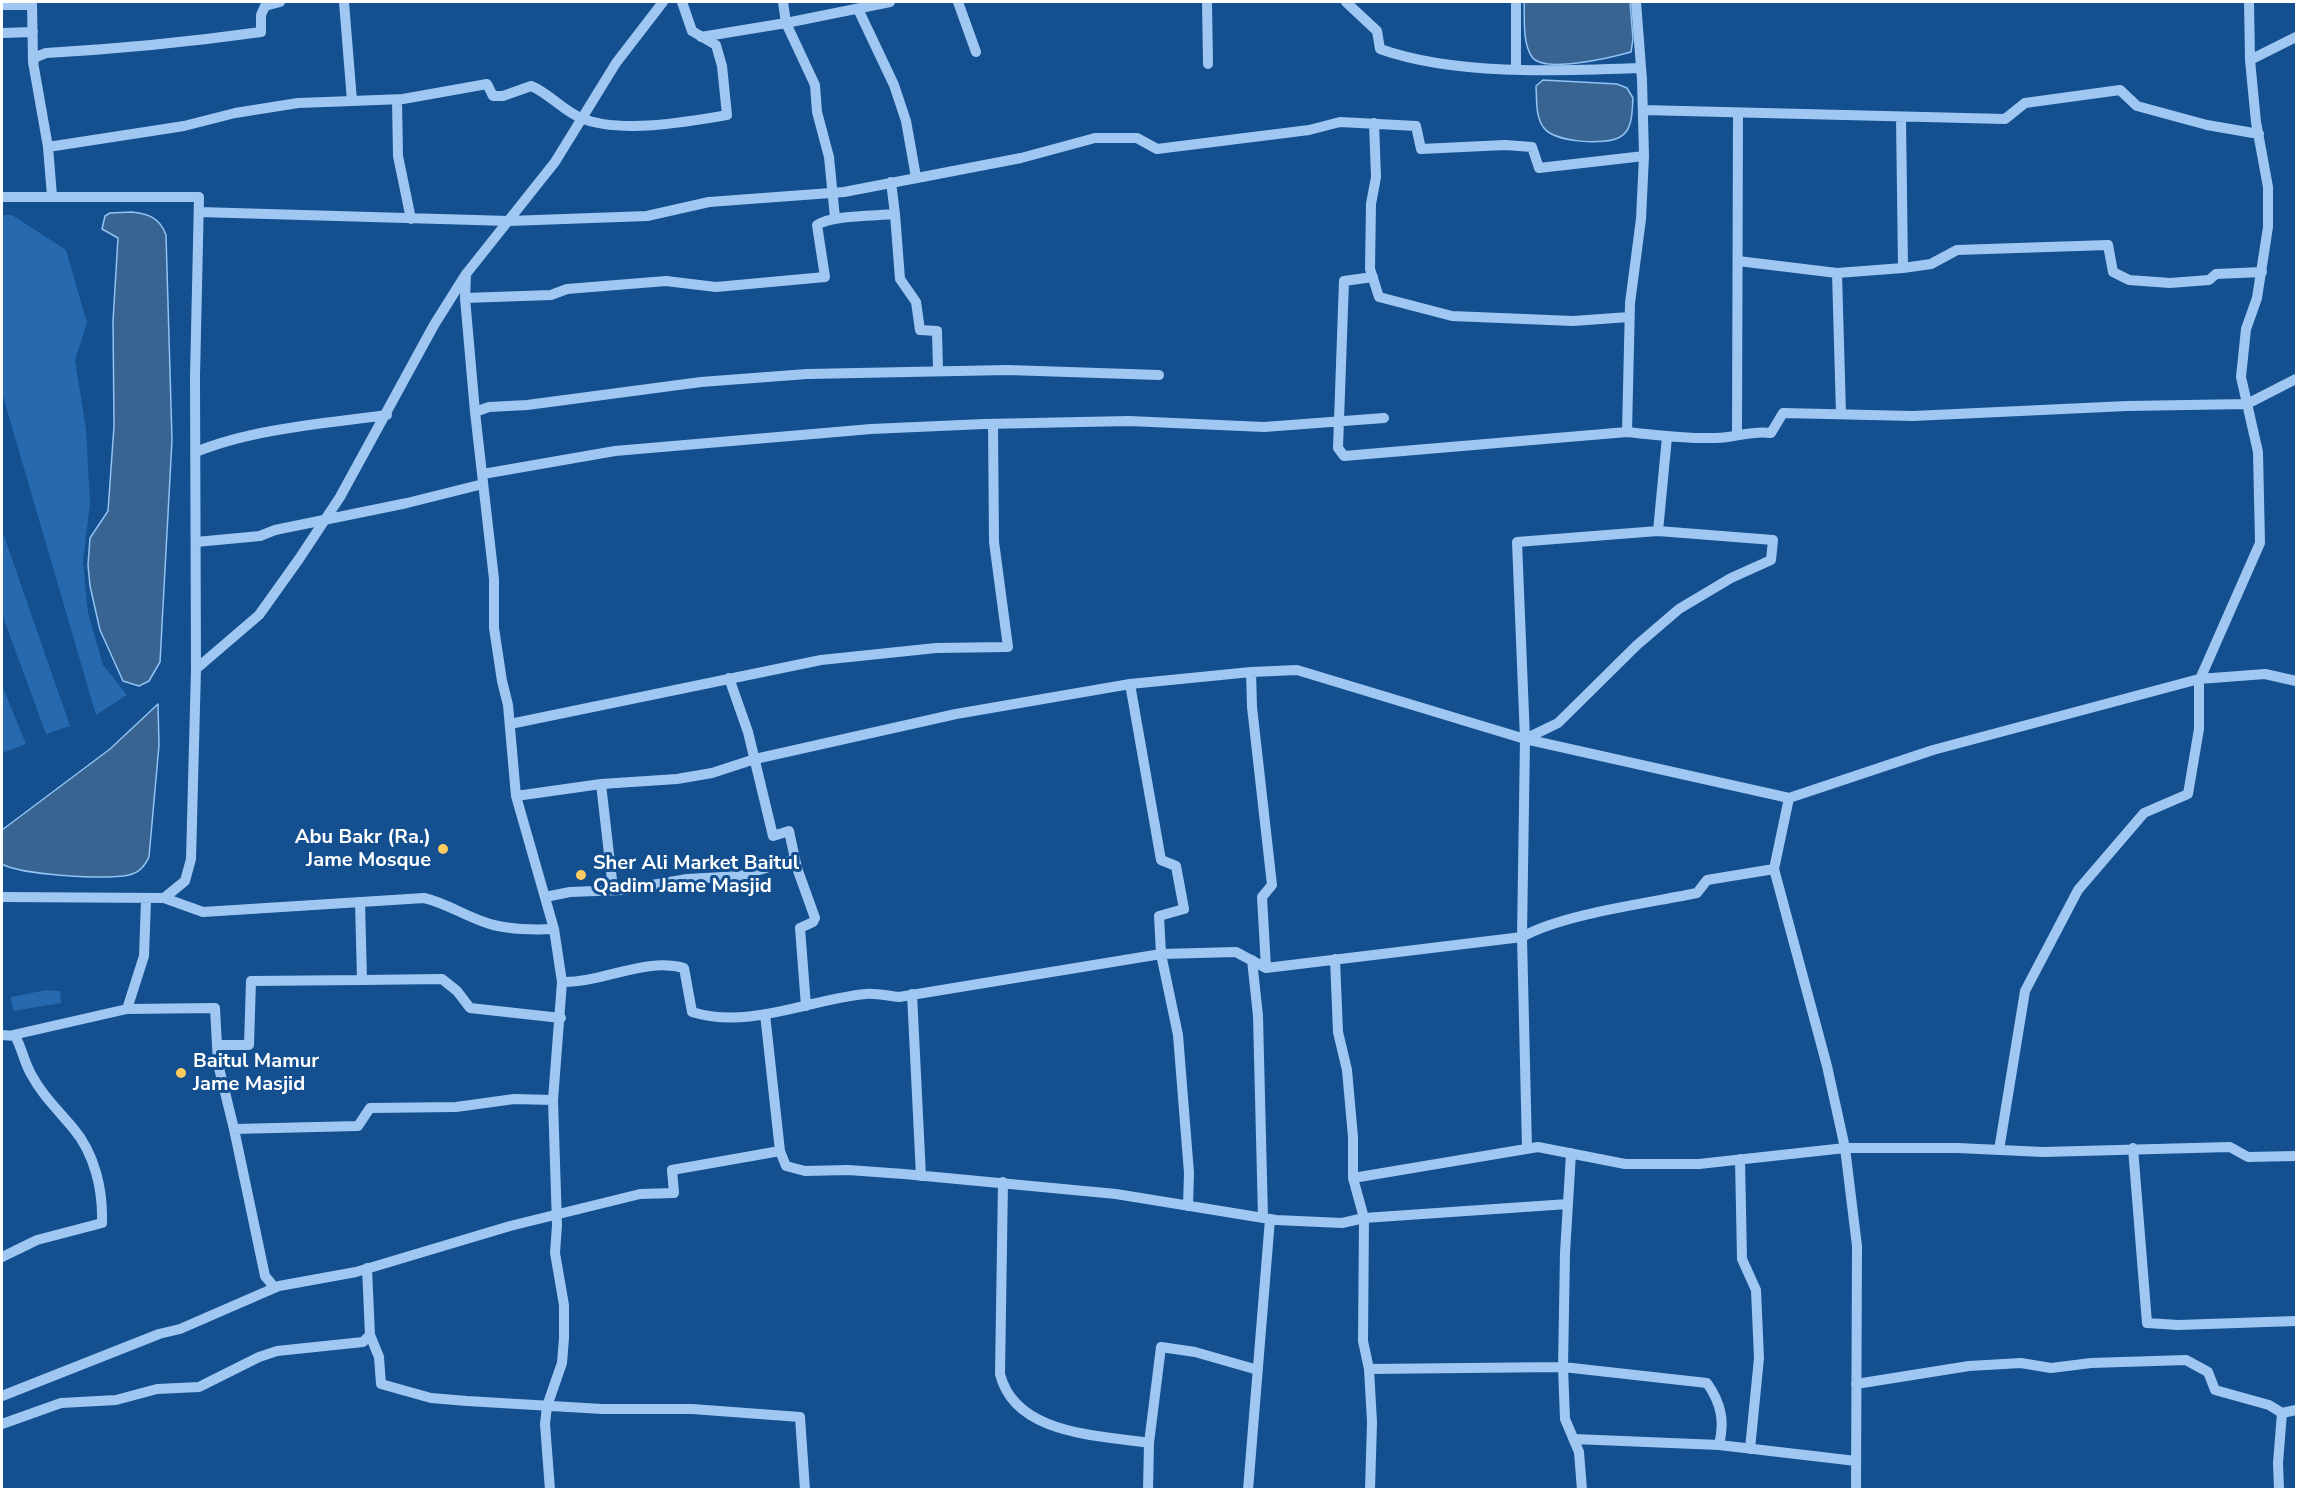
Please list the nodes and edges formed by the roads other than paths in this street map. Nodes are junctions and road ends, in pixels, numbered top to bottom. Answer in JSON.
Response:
{"nodes":[{"id":1,"x":280,"y":2,"type":"edge"},
{"id":2,"x":344,"y":2,"type":"edge"},
{"id":3,"x":663,"y":2,"type":"edge"},
{"id":4,"x":682,"y":2,"type":"edge"},
{"id":5,"x":783,"y":2,"type":"edge"},
{"id":6,"x":887,"y":2,"type":"edge"},
{"id":7,"x":958,"y":2,"type":"edge"},
{"id":8,"x":1207,"y":2,"type":"edge"},
{"id":9,"x":1346,"y":2,"type":"edge"},
{"id":10,"x":1516,"y":2,"type":"edge"},
{"id":11,"x":1636,"y":2,"type":"edge"},
{"id":12,"x":2249,"y":2,"type":"edge"},
{"id":13,"x":32,"y":3,"type":"edge"},
{"id":14,"x":2,"y":5,"type":"edge"},
{"id":15,"x":850,"y":7,"type":"edge"},
{"id":16,"x":786,"y":23,"type":"junction"},
{"id":17,"x":33,"y":32,"type":"junction"},
{"id":18,"x":2,"y":33,"type":"edge"},
{"id":19,"x":701,"y":36,"type":"junction"},
{"id":20,"x":2296,"y":37,"type":"edge"},
{"id":21,"x":976,"y":52,"type":"dead end"},
{"id":22,"x":2250,"y":60,"type":"junction"},
{"id":23,"x":33,"y":62,"type":"junction"},
{"id":24,"x":1208,"y":64,"type":"dead end"},
{"id":25,"x":1641,"y":68,"type":"junction"},
{"id":26,"x":1516,"y":69,"type":"junction"},
{"id":27,"x":397,"y":100,"type":"junction"},
{"id":28,"x":352,"y":101,"type":"junction"},
{"id":29,"x":1643,"y":110,"type":"junction"},
{"id":30,"x":1738,"y":113,"type":"junction"},
{"id":31,"x":582,"y":118,"type":"junction"},
{"id":32,"x":1901,"y":118,"type":"junction"},
{"id":33,"x":1374,"y":123,"type":"junction"},
{"id":34,"x":2259,"y":134,"type":"junction"},
{"id":35,"x":48,"y":147,"type":"junction"},
{"id":36,"x":1644,"y":156,"type":"junction"},
{"id":37,"x":916,"y":177,"type":"junction"},
{"id":38,"x":891,"y":182,"type":"junction"},
{"id":39,"x":833,"y":192,"type":"junction"},
{"id":40,"x":52,"y":196,"type":"junction"},
{"id":41,"x":2,"y":197,"type":"edge"},
{"id":42,"x":199,"y":212,"type":"junction"},
{"id":43,"x":895,"y":214,"type":"junction"},
{"id":44,"x":835,"y":218,"type":"junction"},
{"id":45,"x":411,"y":219,"type":"junction"},
{"id":46,"x":509,"y":221,"type":"junction"},
{"id":47,"x":1738,"y":261,"type":"junction"},
{"id":48,"x":1903,"y":268,"type":"junction"},
{"id":49,"x":2262,"y":272,"type":"junction"},
{"id":50,"x":1837,"y":273,"type":"junction"},
{"id":51,"x":466,"y":274,"type":"junction"},
{"id":52,"x":1373,"y":277,"type":"junction"},
{"id":53,"x":465,"y":298,"type":"junction"},
{"id":54,"x":1629,"y":316,"type":"junction"},
{"id":55,"x":938,"y":370,"type":"junction"},
{"id":56,"x":1159,"y":375,"type":"dead end"},
{"id":57,"x":2296,"y":379,"type":"edge"},
{"id":58,"x":2247,"y":404,"type":"junction"},
{"id":59,"x":475,"y":412,"type":"junction"},
{"id":60,"x":1841,"y":414,"type":"junction"},
{"id":61,"x":387,"y":415,"type":"junction"},
{"id":62,"x":1384,"y":418,"type":"dead end"},
{"id":63,"x":1340,"y":421,"type":"junction"},
{"id":64,"x":993,"y":424,"type":"junction"},
{"id":65,"x":1627,"y":432,"type":"junction"},
{"id":66,"x":1737,"y":435,"type":"junction"},
{"id":67,"x":1667,"y":437,"type":"junction"},
{"id":68,"x":196,"y":452,"type":"junction"},
{"id":69,"x":483,"y":479,"type":"junction"},
{"id":70,"x":324,"y":521,"type":"junction"},
{"id":71,"x":1658,"y":531,"type":"junction"},
{"id":72,"x":196,"y":542,"type":"junction"},
{"id":73,"x":196,"y":669,"type":"junction"},
{"id":74,"x":1251,"y":672,"type":"junction"},
{"id":75,"x":729,"y":678,"type":"junction"},
{"id":76,"x":2199,"y":679,"type":"junction"},
{"id":77,"x":2296,"y":681,"type":"edge"},
{"id":78,"x":1130,"y":684,"type":"junction"},
{"id":79,"x":510,"y":724,"type":"junction"},
{"id":80,"x":1525,"y":739,"type":"junction"},
{"id":81,"x":755,"y":759,"type":"junction"},
{"id":82,"x":601,"y":784,"type":"junction"},
{"id":83,"x":516,"y":796,"type":"junction"},
{"id":84,"x":1789,"y":798,"type":"junction"},
{"id":85,"x":795,"y":859,"type":"junction"},
{"id":86,"x":1774,"y":869,"type":"junction"},
{"id":87,"x":612,"y":889,"type":"junction"},
{"id":88,"x":2,"y":897,"type":"edge"},
{"id":89,"x":546,"y":897,"type":"junction"},
{"id":90,"x":164,"y":898,"type":"junction"},
{"id":91,"x":146,"y":900,"type":"junction"},
{"id":92,"x":360,"y":902,"type":"junction"},
{"id":93,"x":554,"y":929,"type":"junction"},
{"id":94,"x":1522,"y":937,"type":"junction"},
{"id":95,"x":1161,"y":954,"type":"junction"},
{"id":96,"x":1335,"y":959,"type":"junction"},
{"id":97,"x":1252,"y":960,"type":"junction"},
{"id":98,"x":1266,"y":968,"type":"junction"},
{"id":99,"x":362,"y":980,"type":"junction"},
{"id":100,"x":562,"y":982,"type":"junction"},
{"id":101,"x":912,"y":994,"type":"junction"},
{"id":102,"x":806,"y":1006,"type":"junction"},
{"id":103,"x":127,"y":1009,"type":"junction"},
{"id":104,"x":765,"y":1014,"type":"junction"},
{"id":105,"x":561,"y":1018,"type":"junction"},
{"id":106,"x":7,"y":1035,"type":"edge"},
{"id":107,"x":217,"y":1045,"type":"junction"},
{"id":108,"x":554,"y":1100,"type":"junction"},
{"id":109,"x":234,"y":1129,"type":"junction"},
{"id":110,"x":1845,"y":1148,"type":"junction"},
{"id":111,"x":2133,"y":1148,"type":"junction"},
{"id":112,"x":1527,"y":1149,"type":"junction"},
{"id":113,"x":1999,"y":1150,"type":"junction"},
{"id":114,"x":780,"y":1151,"type":"junction"},
{"id":115,"x":1571,"y":1153,"type":"junction"},
{"id":116,"x":2296,"y":1156,"type":"edge"},
{"id":117,"x":1740,"y":1159,"type":"junction"},
{"id":118,"x":921,"y":1176,"type":"junction"},
{"id":119,"x":1353,"y":1178,"type":"junction"},
{"id":120,"x":1003,"y":1182,"type":"junction"},
{"id":121,"x":1568,"y":1204,"type":"junction"},
{"id":122,"x":1188,"y":1206,"type":"junction"},
{"id":123,"x":556,"y":1214,"type":"junction"},
{"id":124,"x":1364,"y":1218,"type":"junction"},
{"id":125,"x":1266,"y":1219,"type":"junction"},
{"id":126,"x":2,"y":1257,"type":"edge"},
{"id":127,"x":367,"y":1268,"type":"junction"},
{"id":128,"x":275,"y":1288,"type":"junction"},
{"id":129,"x":2296,"y":1321,"type":"edge"},
{"id":130,"x":370,"y":1335,"type":"junction"},
{"id":131,"x":1563,"y":1367,"type":"junction"},
{"id":132,"x":1369,"y":1369,"type":"junction"},
{"id":133,"x":1258,"y":1370,"type":"junction"},
{"id":134,"x":1856,"y":1384,"type":"junction"},
{"id":135,"x":2,"y":1396,"type":"edge"},
{"id":136,"x":548,"y":1406,"type":"junction"},
{"id":137,"x":2296,"y":1410,"type":"edge"},
{"id":138,"x":2282,"y":1413,"type":"junction"},
{"id":139,"x":2,"y":1424,"type":"edge"},
{"id":140,"x":1574,"y":1439,"type":"junction"},
{"id":141,"x":1149,"y":1443,"type":"junction"},
{"id":142,"x":1719,"y":1445,"type":"junction"},
{"id":143,"x":1750,"y":1449,"type":"junction"},
{"id":144,"x":1856,"y":1461,"type":"junction"},
{"id":145,"x":550,"y":1490,"type":"edge"},
{"id":146,"x":805,"y":1490,"type":"edge"},
{"id":147,"x":1148,"y":1490,"type":"edge"},
{"id":148,"x":1248,"y":1490,"type":"edge"},
{"id":149,"x":1370,"y":1490,"type":"edge"},
{"id":150,"x":1581,"y":1490,"type":"edge"},
{"id":151,"x":1856,"y":1490,"type":"edge"},
{"id":152,"x":2279,"y":1490,"type":"edge"}],
"edges":[{"from":1,"to":23,"type":"street"},
{"from":2,"to":28,"type":"street"},
{"from":3,"to":31,"type":"street"},
{"from":4,"to":19,"type":"street"},
{"from":5,"to":16,"type":"street"},
{"from":6,"to":15,"type":"street"},
{"from":7,"to":21,"type":"street"},
{"from":8,"to":24,"type":"street"},
{"from":9,"to":26,"type":"street"},
{"from":10,"to":26,"type":"street"},
{"from":11,"to":25,"type":"street"},
{"from":12,"to":22,"type":"street"},
{"from":13,"to":14,"type":"street"},
{"from":13,"to":17,"type":"street"},
{"from":15,"to":16,"type":"street"},
{"from":15,"to":37,"type":"street"},
{"from":16,"to":19,"type":"street"},
{"from":16,"to":39,"type":"street"},
{"from":17,"to":18,"type":"street"},
{"from":17,"to":23,"type":"street"},
{"from":19,"to":31,"type":"street"},
{"from":20,"to":22,"type":"street"},
{"from":22,"to":34,"type":"street"},
{"from":23,"to":35,"type":"street"},
{"from":25,"to":26,"type":"street"},
{"from":25,"to":29,"type":"street"},
{"from":27,"to":28,"type":"street"},
{"from":27,"to":31,"type":"street"},
{"from":27,"to":45,"type":"street"},
{"from":28,"to":35,"type":"street"},
{"from":29,"to":30,"type":"street"},
{"from":29,"to":36,"type":"street"},
{"from":30,"to":32,"type":"street"},
{"from":30,"to":47,"type":"street"},
{"from":31,"to":46,"type":"street"},
{"from":32,"to":34,"type":"street"},
{"from":32,"to":48,"type":"street"},
{"from":33,"to":36,"type":"street"},
{"from":33,"to":37,"type":"street"},
{"from":33,"to":52,"type":"street"},
{"from":34,"to":49,"type":"street"},
{"from":35,"to":40,"type":"street"},
{"from":36,"to":54,"type":"street"},
{"from":37,"to":38,"type":"street"},
{"from":38,"to":39,"type":"street"},
{"from":38,"to":43,"type":"street"},
{"from":39,"to":44,"type":"street"},
{"from":39,"to":46,"type":"street"},
{"from":40,"to":41,"type":"street"},
{"from":40,"to":42,"type":"street"},
{"from":42,"to":45,"type":"street"},
{"from":42,"to":68,"type":"street"},
{"from":43,"to":44,"type":"street"},
{"from":43,"to":55,"type":"street"},
{"from":44,"to":53,"type":"street"},
{"from":45,"to":46,"type":"street"},
{"from":46,"to":51,"type":"street"},
{"from":47,"to":50,"type":"street"},
{"from":47,"to":66,"type":"street"},
{"from":48,"to":49,"type":"street"},
{"from":48,"to":50,"type":"street"},
{"from":49,"to":58,"type":"street"},
{"from":50,"to":60,"type":"street"},
{"from":51,"to":53,"type":"street"},
{"from":51,"to":61,"type":"street"},
{"from":52,"to":54,"type":"street"},
{"from":52,"to":63,"type":"street"},
{"from":53,"to":59,"type":"street"},
{"from":54,"to":65,"type":"street"},
{"from":55,"to":56,"type":"street"},
{"from":55,"to":59,"type":"street"},
{"from":57,"to":58,"type":"street"},
{"from":58,"to":60,"type":"street"},
{"from":58,"to":76,"type":"street"},
{"from":59,"to":69,"type":"street"},
{"from":60,"to":66,"type":"street"},
{"from":61,"to":68,"type":"street"},
{"from":61,"to":70,"type":"street"},
{"from":62,"to":63,"type":"street"},
{"from":63,"to":64,"type":"street"},
{"from":63,"to":65,"type":"street"},
{"from":64,"to":69,"type":"street"},
{"from":64,"to":75,"type":"street"},
{"from":65,"to":67,"type":"street"},
{"from":66,"to":67,"type":"street"},
{"from":67,"to":71,"type":"street"},
{"from":68,"to":72,"type":"street"},
{"from":69,"to":70,"type":"street"},
{"from":69,"to":79,"type":"street"},
{"from":70,"to":72,"type":"street"},
{"from":70,"to":73,"type":"street"},
{"from":71,"to":80,"type":"street"},
{"from":71,"to":80,"type":"street"},
{"from":72,"to":73,"type":"street"},
{"from":73,"to":90,"type":"street"},
{"from":74,"to":78,"type":"street"},
{"from":74,"to":80,"type":"street"},
{"from":74,"to":98,"type":"street"},
{"from":75,"to":79,"type":"street"},
{"from":75,"to":81,"type":"street"},
{"from":76,"to":77,"type":"street"},
{"from":76,"to":84,"type":"street"},
{"from":76,"to":113,"type":"street"},
{"from":78,"to":81,"type":"street"},
{"from":78,"to":95,"type":"street"},
{"from":79,"to":83,"type":"street"},
{"from":80,"to":84,"type":"street"},
{"from":80,"to":94,"type":"street"},
{"from":81,"to":82,"type":"street"},
{"from":81,"to":85,"type":"street"},
{"from":82,"to":83,"type":"street"},
{"from":82,"to":87,"type":"street"},
{"from":83,"to":89,"type":"street"},
{"from":84,"to":86,"type":"street"},
{"from":85,"to":87,"type":"street"},
{"from":85,"to":102,"type":"street"},
{"from":86,"to":94,"type":"street"},
{"from":86,"to":110,"type":"street"},
{"from":87,"to":89,"type":"street"},
{"from":88,"to":91,"type":"street"},
{"from":89,"to":93,"type":"street"},
{"from":90,"to":91,"type":"street"},
{"from":90,"to":92,"type":"street"},
{"from":91,"to":103,"type":"street"},
{"from":92,"to":93,"type":"street"},
{"from":92,"to":99,"type":"street"},
{"from":93,"to":100,"type":"street"},
{"from":94,"to":96,"type":"street"},
{"from":94,"to":112,"type":"street"},
{"from":95,"to":97,"type":"street"},
{"from":95,"to":101,"type":"street"},
{"from":95,"to":122,"type":"street"},
{"from":96,"to":98,"type":"street"},
{"from":96,"to":119,"type":"street"},
{"from":97,"to":98,"type":"street"},
{"from":97,"to":125,"type":"street"},
{"from":99,"to":105,"type":"street"},
{"from":99,"to":107,"type":"street"},
{"from":100,"to":104,"type":"street"},
{"from":100,"to":105,"type":"street"},
{"from":101,"to":102,"type":"street"},
{"from":101,"to":118,"type":"street"},
{"from":102,"to":104,"type":"street"},
{"from":103,"to":106,"type":"street"},
{"from":103,"to":107,"type":"street"},
{"from":104,"to":114,"type":"street"},
{"from":105,"to":108,"type":"street"},
{"from":106,"to":126,"type":"street"},
{"from":107,"to":109,"type":"street"},
{"from":108,"to":109,"type":"street"},
{"from":108,"to":123,"type":"street"},
{"from":109,"to":128,"type":"street"},
{"from":110,"to":113,"type":"street"},
{"from":110,"to":117,"type":"street"},
{"from":110,"to":134,"type":"street"},
{"from":111,"to":113,"type":"street"},
{"from":111,"to":116,"type":"street"},
{"from":111,"to":129,"type":"street"},
{"from":112,"to":115,"type":"street"},
{"from":112,"to":119,"type":"street"},
{"from":114,"to":118,"type":"street"},
{"from":114,"to":123,"type":"street"},
{"from":115,"to":117,"type":"street"},
{"from":115,"to":121,"type":"street"},
{"from":117,"to":143,"type":"street"},
{"from":118,"to":120,"type":"street"},
{"from":119,"to":124,"type":"street"},
{"from":120,"to":122,"type":"street"},
{"from":120,"to":141,"type":"street"},
{"from":121,"to":124,"type":"street"},
{"from":121,"to":131,"type":"street"},
{"from":122,"to":125,"type":"street"},
{"from":123,"to":127,"type":"street"},
{"from":123,"to":136,"type":"street"},
{"from":124,"to":125,"type":"street"},
{"from":124,"to":132,"type":"street"},
{"from":125,"to":133,"type":"street"},
{"from":127,"to":128,"type":"street"},
{"from":127,"to":130,"type":"street"},
{"from":128,"to":135,"type":"street"},
{"from":130,"to":136,"type":"street"},
{"from":130,"to":139,"type":"street"},
{"from":131,"to":132,"type":"street"},
{"from":131,"to":140,"type":"street"},
{"from":131,"to":142,"type":"street"},
{"from":132,"to":149,"type":"street"},
{"from":133,"to":141,"type":"street"},
{"from":133,"to":148,"type":"street"},
{"from":134,"to":138,"type":"street"},
{"from":134,"to":144,"type":"street"},
{"from":136,"to":145,"type":"street"},
{"from":136,"to":146,"type":"street"},
{"from":137,"to":138,"type":"street"},
{"from":138,"to":152,"type":"street"},
{"from":140,"to":142,"type":"street"},
{"from":140,"to":150,"type":"street"},
{"from":141,"to":147,"type":"street"},
{"from":142,"to":143,"type":"street"},
{"from":143,"to":144,"type":"street"},
{"from":144,"to":151,"type":"street"}]}
